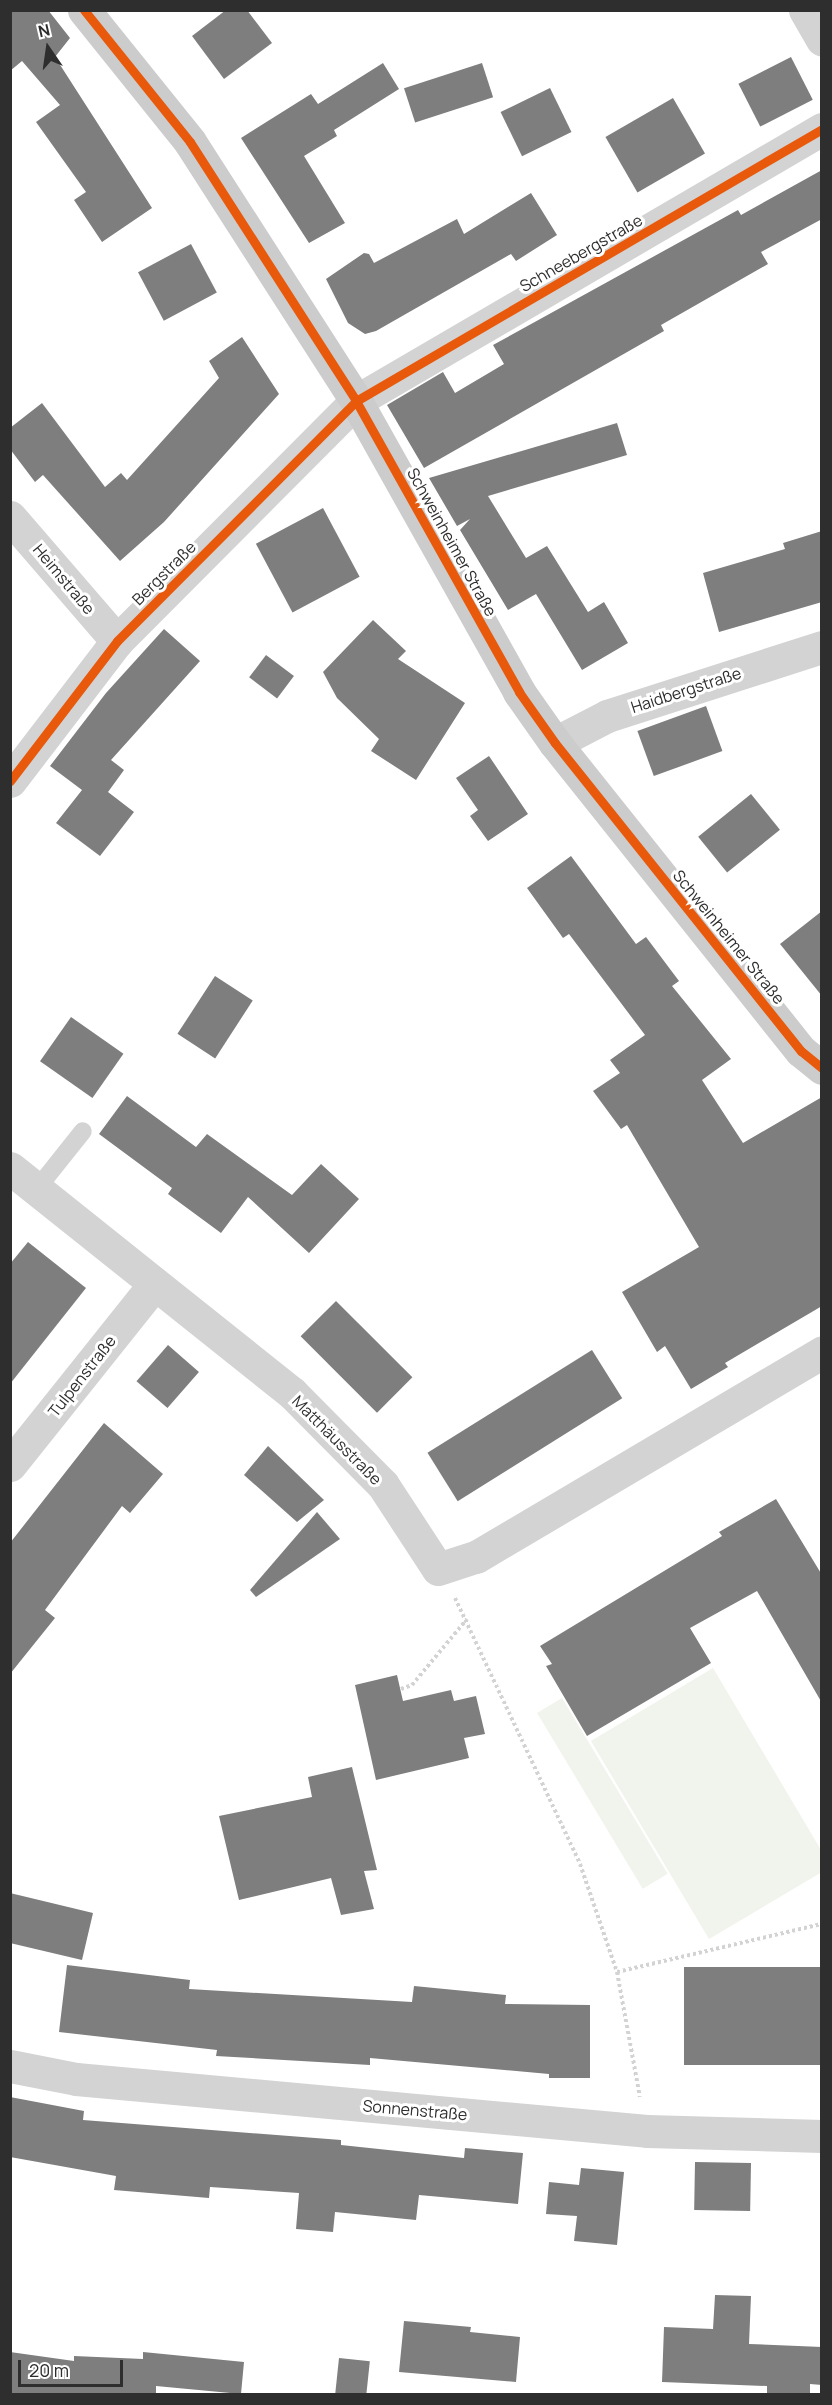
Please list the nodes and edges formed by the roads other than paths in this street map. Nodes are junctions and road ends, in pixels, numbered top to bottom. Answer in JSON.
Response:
{"nodes":[{"id":1,"x":84,"y":10,"type":"edge"},
{"id":2,"x":805,"y":10,"type":"edge"},
{"id":3,"x":822,"y":39,"type":"edge"},
{"id":4,"x":822,"y":129,"type":"edge"},
{"id":5,"x":356,"y":402,"type":"junction"},
{"id":6,"x":10,"y":517,"type":"edge"},
{"id":7,"x":117,"y":642,"type":"junction"},
{"id":8,"x":822,"y":647,"type":"edge"},
{"id":9,"x":555,"y":743,"type":"junction"},
{"id":10,"x":10,"y":781,"type":"edge"},
{"id":11,"x":822,"y":1068,"type":"edge"},
{"id":12,"x":83,"y":1131,"type":"dead end"},
{"id":13,"x":10,"y":1168,"type":"edge"},
{"id":14,"x":36,"y":1190,"type":"junction"},
{"id":15,"x":153,"y":1286,"type":"junction"},
{"id":16,"x":822,"y":1353,"type":"edge"},
{"id":17,"x":10,"y":1466,"type":"edge"},
{"id":18,"x":10,"y":2067,"type":"edge"},
{"id":19,"x":822,"y":2136,"type":"edge"}],
"edges":[{"from":1,"to":5,"type":"street","name":"Schweinheimer Straße"},
{"from":2,"to":3,"type":"street"},
{"from":4,"to":5,"type":"street","name":"Schneebergstraße"},
{"from":5,"to":7,"type":"street","name":"Bergstraße"},
{"from":5,"to":9,"type":"street","name":"Schweinheimer Straße"},
{"from":6,"to":7,"type":"street","name":"Heimstraße"},
{"from":7,"to":10,"type":"street","name":"Bergstraße"},
{"from":8,"to":9,"type":"street","name":"Haidbergstraße"},
{"from":9,"to":11,"type":"street","name":"Schweinheimer Straße"},
{"from":12,"to":14,"type":"lane"},
{"from":13,"to":14,"type":"street","name":"Matthäusstraße"},
{"from":14,"to":15,"type":"street","name":"Matthäusstraße"},
{"from":15,"to":16,"type":"street","name":"Matthäusstraße"},
{"from":15,"to":17,"type":"street","name":"Tulpenstraße"},
{"from":18,"to":19,"type":"street","name":"Sonnenstraße"}]}
